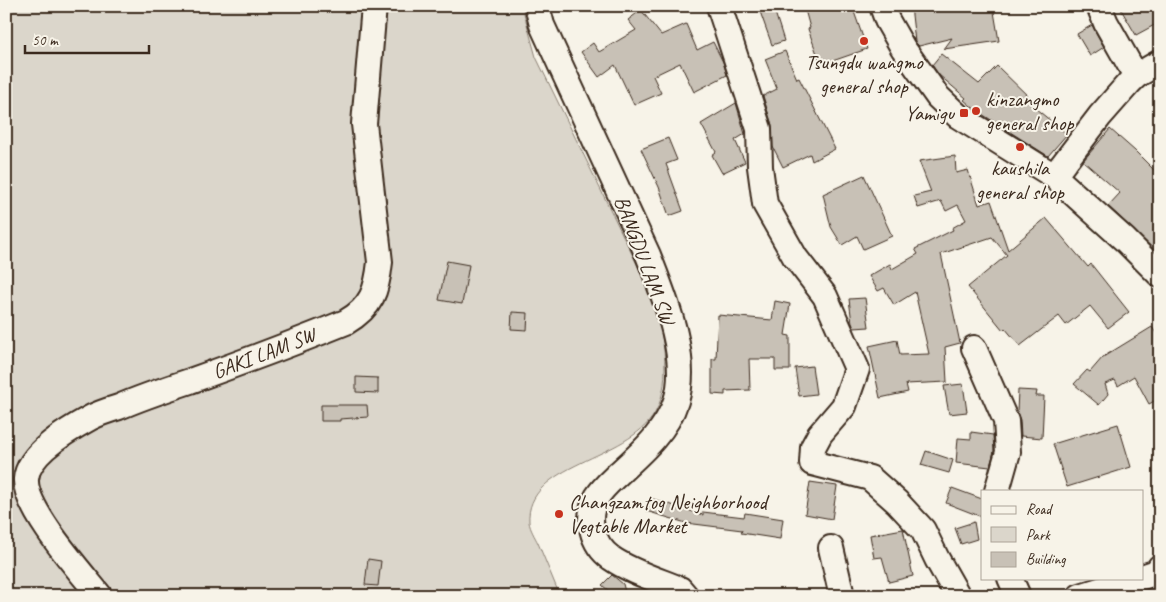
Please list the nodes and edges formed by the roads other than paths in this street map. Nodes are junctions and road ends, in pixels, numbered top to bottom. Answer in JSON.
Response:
{"nodes":[{"id":1,"x":374,"y":6,"type":"edge"},
{"id":2,"x":537,"y":6,"type":"edge"},
{"id":3,"x":719,"y":6,"type":"edge"},
{"id":4,"x":882,"y":6,"type":"edge"},
{"id":5,"x":1099,"y":6,"type":"edge"},
{"id":6,"x":1160,"y":62,"type":"edge"},
{"id":7,"x":1136,"y":76,"type":"junction"},
{"id":8,"x":1054,"y":176,"type":"junction"},
{"id":9,"x":1160,"y":275,"type":"edge"},
{"id":10,"x":974,"y":348,"type":"dead end"},
{"id":11,"x":997,"y":490,"type":"edge"},
{"id":12,"x":832,"y":548,"type":"dead end"},
{"id":13,"x":1160,"y":567,"type":"edge"},
{"id":14,"x":1144,"y":576,"type":"edge"},
{"id":15,"x":1011,"y":580,"type":"edge"},
{"id":16,"x":1132,"y":580,"type":"edge"},
{"id":17,"x":100,"y":596,"type":"edge"},
{"id":18,"x":686,"y":596,"type":"edge"},
{"id":19,"x":842,"y":596,"type":"edge"},
{"id":20,"x":958,"y":596,"type":"edge"},
{"id":21,"x":1018,"y":596,"type":"edge"},
{"id":22,"x":1080,"y":596,"type":"edge"}],
"edges":[{"from":1,"to":17,"type":"street","name":"GAKI LAM SW"},
{"from":2,"to":18,"type":"street","name":"BANGDU LAM SW"},
{"from":3,"to":20,"type":"street"},
{"from":4,"to":8,"type":"street"},
{"from":5,"to":7,"type":"street"},
{"from":6,"to":7,"type":"street"},
{"from":7,"to":8,"type":"street"},
{"from":8,"to":9,"type":"street"},
{"from":10,"to":11,"type":"street"},
{"from":12,"to":19,"type":"street"},
{"from":13,"to":14,"type":"street"},
{"from":15,"to":21,"type":"street"},
{"from":16,"to":22,"type":"street"}]}
